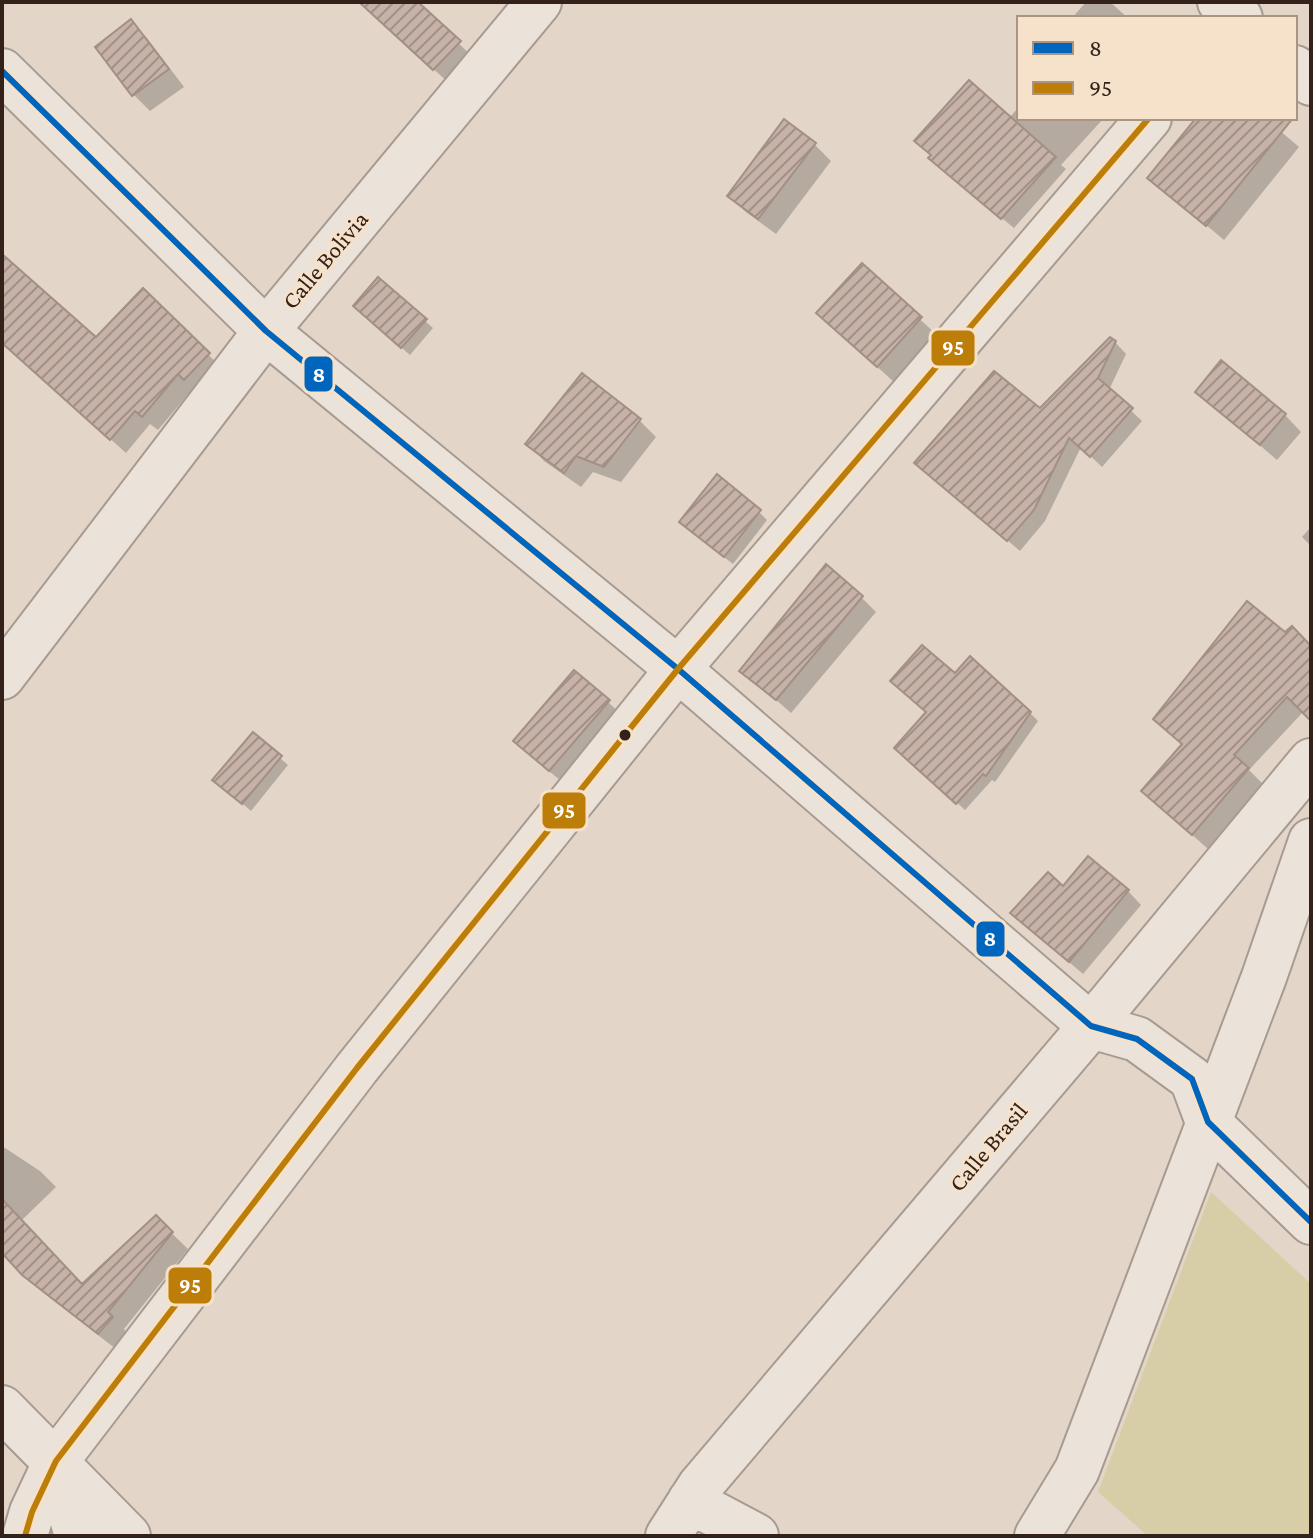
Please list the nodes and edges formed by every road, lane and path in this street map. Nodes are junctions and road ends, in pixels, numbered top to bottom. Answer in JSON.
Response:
{"nodes":[{"id":1,"x":539,"y":2,"type":"edge"},
{"id":2,"x":2,"y":71,"type":"edge"},
{"id":3,"x":1147,"y":120,"type":"edge"},
{"id":4,"x":266,"y":331,"type":"junction"},
{"id":5,"x":678,"y":669,"type":"junction"},
{"id":6,"x":2,"y":677,"type":"edge"},
{"id":7,"x":1311,"y":761,"type":"edge"},
{"id":8,"x":1311,"y":841,"type":"edge"},
{"id":9,"x":1091,"y":1026,"type":"junction"},
{"id":10,"x":1208,"y":1122,"type":"junction"},
{"id":11,"x":1311,"y":1222,"type":"edge"},
{"id":12,"x":2,"y":1408,"type":"edge"},
{"id":13,"x":56,"y":1461,"type":"junction"},
{"id":14,"x":679,"y":1519,"type":"edge"},
{"id":15,"x":25,"y":1536,"type":"edge"},
{"id":16,"x":77,"y":1536,"type":"edge"},
{"id":17,"x":128,"y":1536,"type":"edge"},
{"id":18,"x":756,"y":1536,"type":"edge"},
{"id":19,"x":1037,"y":1536,"type":"edge"}],
"edges":[{"from":1,"to":4,"type":"street","name":"Calle Bolivia"},
{"from":2,"to":4,"type":"street"},
{"from":3,"to":5,"type":"street"},
{"from":4,"to":5,"type":"street"},
{"from":4,"to":6,"type":"street","name":"Calle Bolivia"},
{"from":5,"to":9,"type":"street"},
{"from":5,"to":13,"type":"street"},
{"from":7,"to":9,"type":"street","name":"Calle Brasil"},
{"from":8,"to":10,"type":"street"},
{"from":9,"to":10,"type":"street"},
{"from":9,"to":14,"type":"street","name":"Calle Brasil"},
{"from":10,"to":11,"type":"street"},
{"from":10,"to":19,"type":"street"},
{"from":12,"to":13,"type":"street"},
{"from":13,"to":15,"type":"street"},
{"from":13,"to":16,"type":"street"},
{"from":13,"to":17,"type":"street"},
{"from":14,"to":18,"type":"street"}]}
